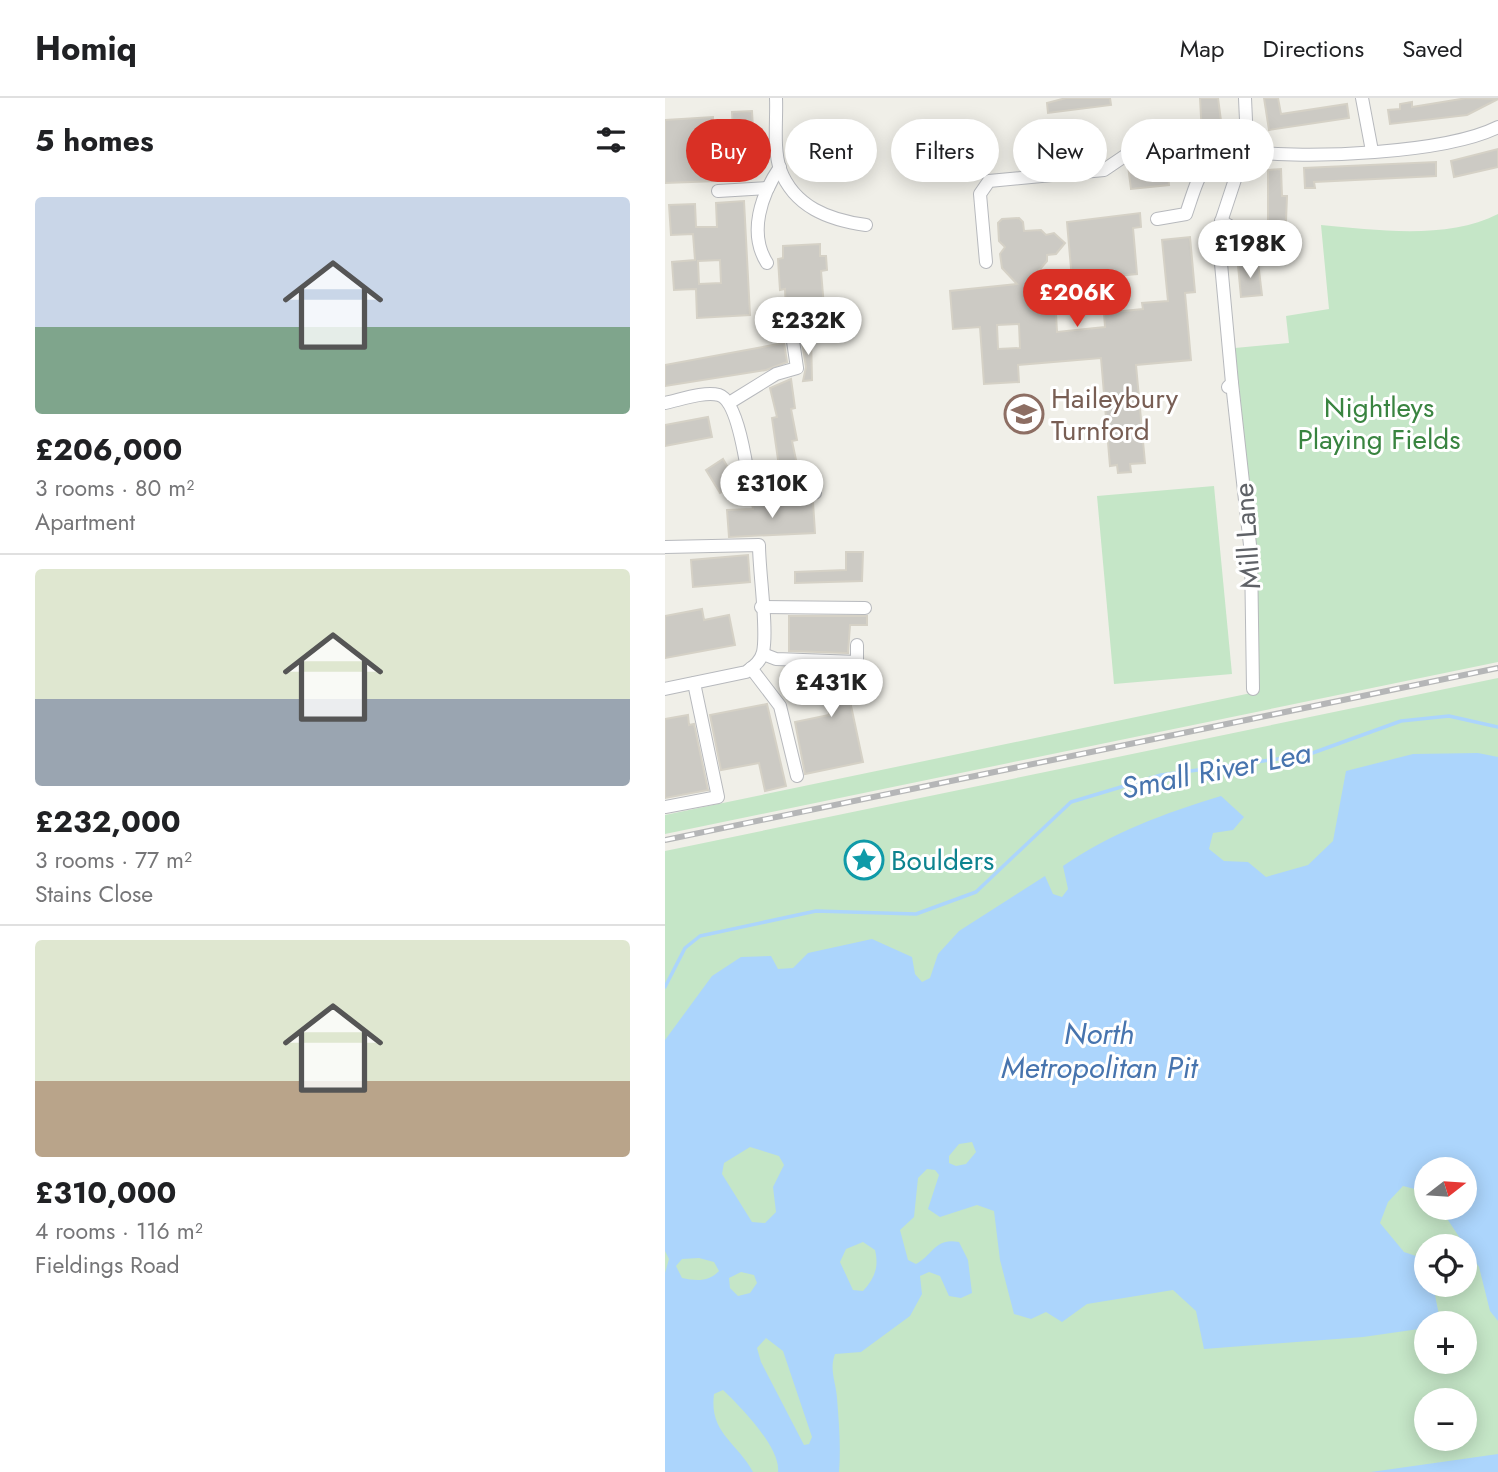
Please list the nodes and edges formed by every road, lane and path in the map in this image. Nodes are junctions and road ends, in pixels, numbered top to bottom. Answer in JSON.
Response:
{"nodes":[{"id":1,"x":776,"y":98,"type":"edge"},
{"id":2,"x":1245,"y":98,"type":"edge"},
{"id":3,"x":1362,"y":98,"type":"edge"},
{"id":4,"x":1246,"y":119,"type":"edge"},
{"id":5,"x":1498,"y":127,"type":"edge"},
{"id":6,"x":1274,"y":148,"type":"edge"},
{"id":7,"x":1372,"y":151,"type":"junction"},
{"id":8,"x":1121,"y":158,"type":"edge"},
{"id":9,"x":780,"y":167,"type":"junction"},
{"id":10,"x":1197,"y":182,"type":"edge"},
{"id":11,"x":1235,"y":182,"type":"edge"},
{"id":12,"x":768,"y":188,"type":"junction"},
{"id":13,"x":718,"y":191,"type":"dead end"},
{"id":14,"x":1157,"y":219,"type":"dead end"},
{"id":15,"x":1221,"y":221,"type":"junction"},
{"id":16,"x":866,"y":225,"type":"dead end"},
{"id":17,"x":1290,"y":248,"type":"dead end"},
{"id":18,"x":986,"y":262,"type":"dead end"},
{"id":19,"x":767,"y":263,"type":"dead end"},
{"id":20,"x":793,"y":341,"type":"dead end"},
{"id":21,"x":665,"y":403,"type":"edge"},
{"id":22,"x":729,"y":403,"type":"junction"},
{"id":23,"x":815,"y":493,"type":"dead end"},
{"id":24,"x":665,"y":547,"type":"edge"},
{"id":25,"x":761,"y":607,"type":"junction"},
{"id":26,"x":865,"y":608,"type":"dead end"},
{"id":27,"x":857,"y":645,"type":"dead end"},
{"id":28,"x":763,"y":654,"type":"junction"},
{"id":29,"x":751,"y":668,"type":"junction"},
{"id":30,"x":694,"y":683,"type":"junction"},
{"id":31,"x":1253,"y":688,"type":"dead end"},
{"id":32,"x":665,"y":689,"type":"edge"},
{"id":33,"x":797,"y":776,"type":"dead end"},
{"id":34,"x":665,"y":807,"type":"edge"}],
"edges":[{"from":1,"to":9,"type":"street"},
{"from":2,"to":4,"type":"street","name":"Mill Lane"},
{"from":3,"to":7,"type":"street"},
{"from":5,"to":7,"type":"street"},
{"from":6,"to":7,"type":"street"},
{"from":8,"to":18,"type":"street"},
{"from":9,"to":12,"type":"street"},
{"from":9,"to":16,"type":"street"},
{"from":10,"to":14,"type":"street"},
{"from":11,"to":15,"type":"street","name":"Mill Lane"},
{"from":12,"to":13,"type":"street"},
{"from":12,"to":19,"type":"street"},
{"from":15,"to":17,"type":"street"},
{"from":15,"to":31,"type":"street","name":"Mill Lane"},
{"from":20,"to":22,"type":"street"},
{"from":21,"to":22,"type":"street"},
{"from":22,"to":23,"type":"street"},
{"from":24,"to":25,"type":"street"},
{"from":25,"to":26,"type":"street"},
{"from":25,"to":28,"type":"street"},
{"from":27,"to":28,"type":"street"},
{"from":28,"to":29,"type":"street"},
{"from":29,"to":30,"type":"street"},
{"from":29,"to":33,"type":"street"},
{"from":30,"to":32,"type":"street"},
{"from":30,"to":34,"type":"street"}]}
